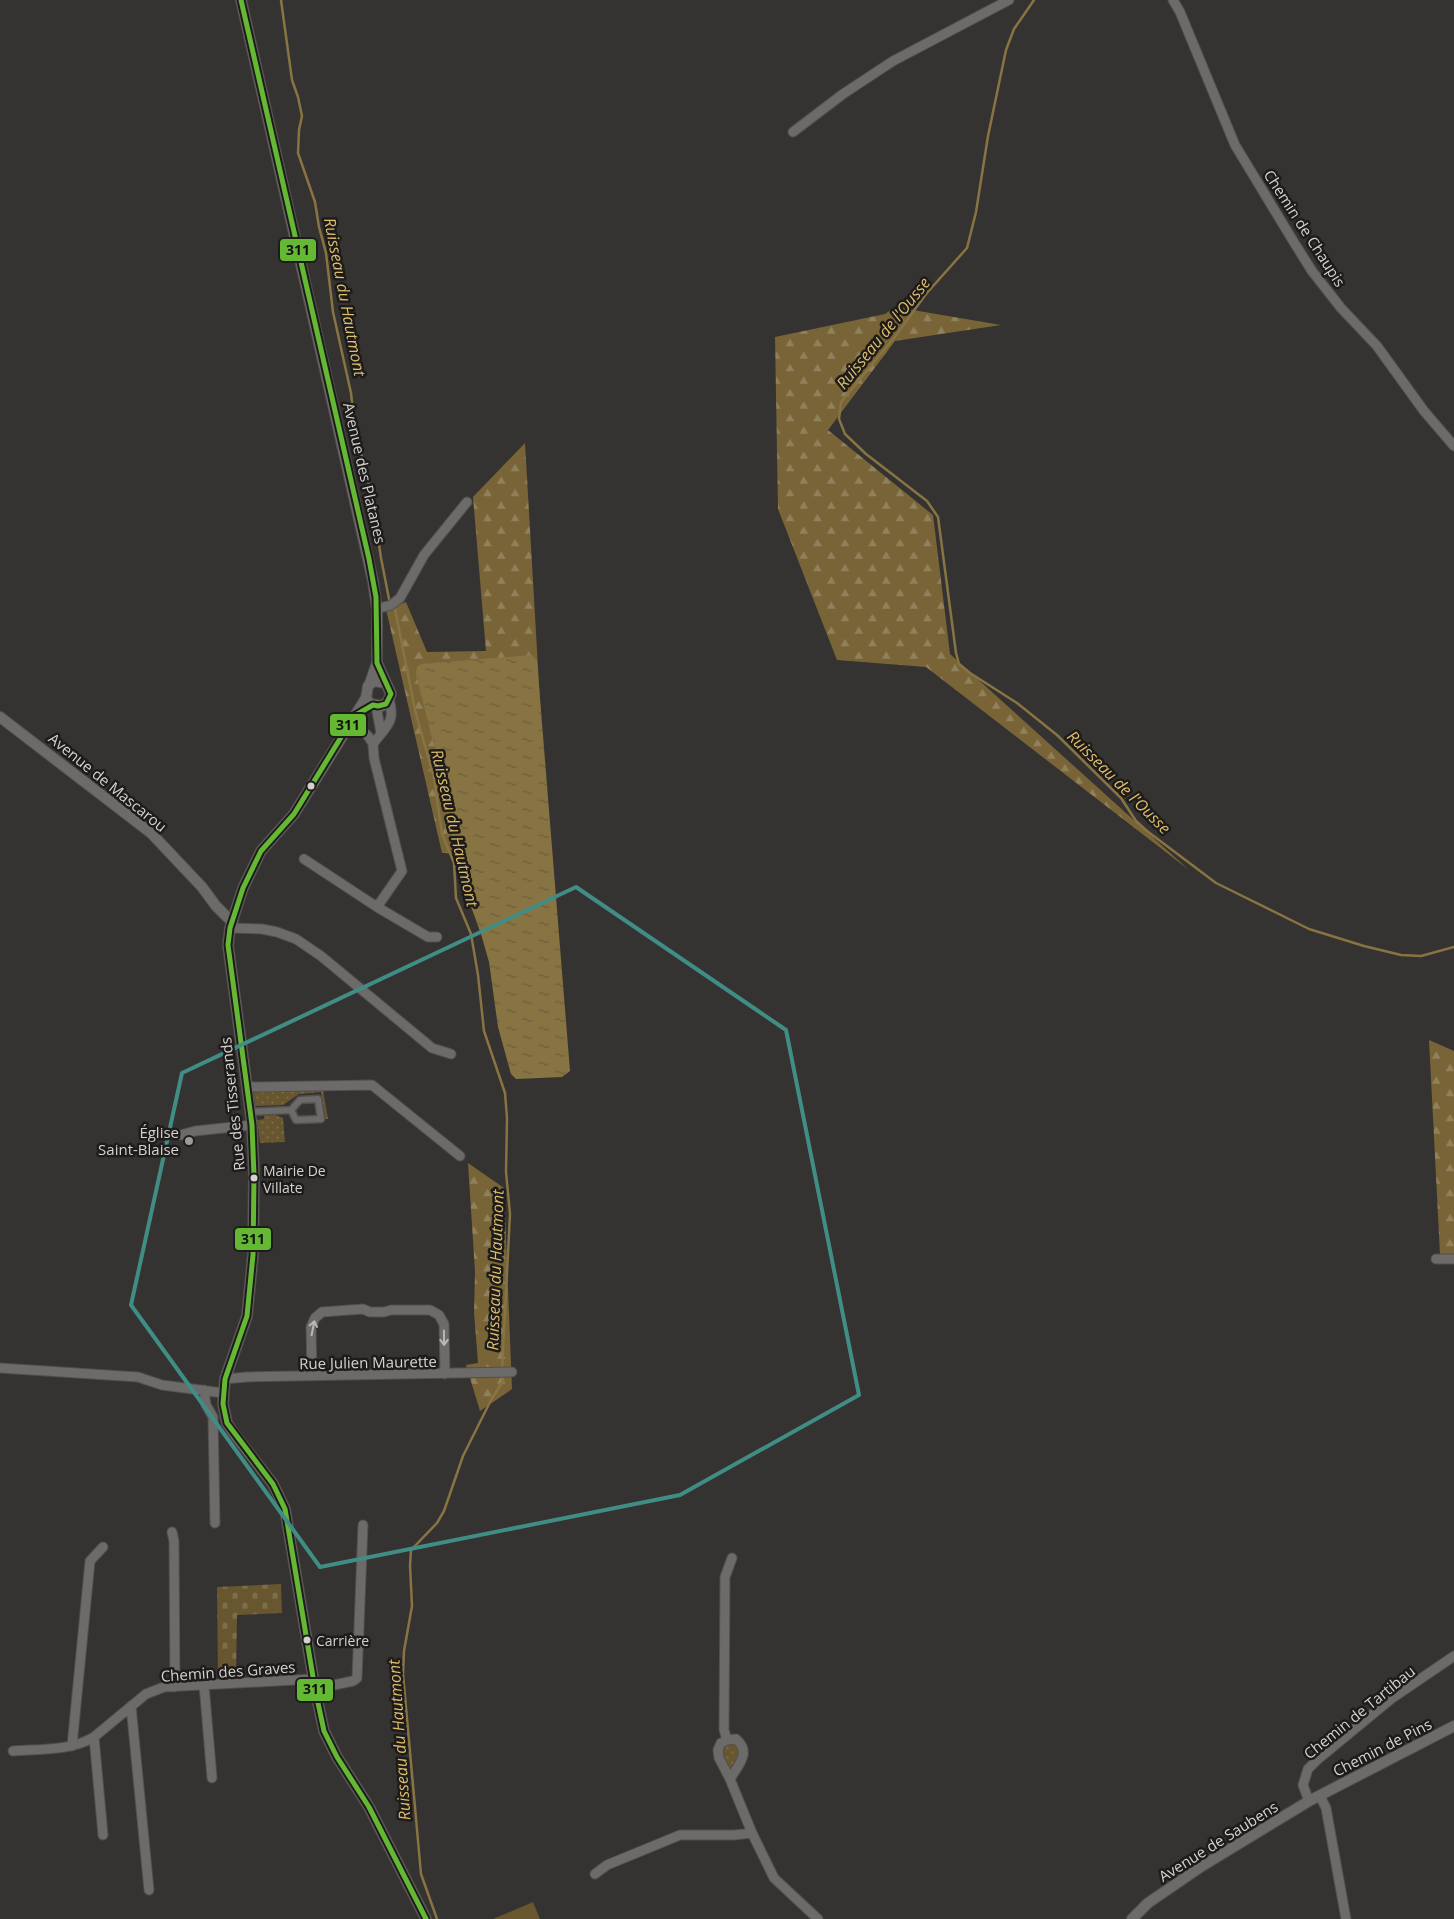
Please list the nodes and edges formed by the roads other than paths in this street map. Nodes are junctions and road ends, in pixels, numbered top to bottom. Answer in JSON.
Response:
{"nodes":[{"id":1,"x":241,"y":0,"type":"edge"},
{"id":2,"x":1008,"y":0,"type":"edge"},
{"id":3,"x":1173,"y":0,"type":"edge"},
{"id":4,"x":793,"y":132,"type":"dead end"},
{"id":5,"x":1454,"y":446,"type":"edge"},
{"id":6,"x":467,"y":502,"type":"dead end"},
{"id":7,"x":377,"y":608,"type":"junction"},
{"id":8,"x":377,"y":663,"type":"junction"},
{"id":9,"x":370,"y":683,"type":"junction"},
{"id":10,"x":386,"y":683,"type":"junction"},
{"id":11,"x":389,"y":699,"type":"junction"},
{"id":12,"x":372,"y":703,"type":"junction"},
{"id":13,"x":0,"y":717,"type":"edge"},
{"id":14,"x":344,"y":732,"type":"junction"},
{"id":15,"x":381,"y":733,"type":"junction"},
{"id":16,"x":373,"y":744,"type":"junction"},
{"id":17,"x":304,"y":859,"type":"dead end"},
{"id":18,"x":377,"y":907,"type":"junction"},
{"id":19,"x":231,"y":924,"type":"junction"},
{"id":20,"x":437,"y":937,"type":"dead end"},
{"id":21,"x":451,"y":1054,"type":"dead end"},
{"id":22,"x":247,"y":1086,"type":"junction"},
{"id":23,"x":291,"y":1110,"type":"junction"},
{"id":24,"x":250,"y":1112,"type":"junction"},
{"id":25,"x":252,"y":1125,"type":"junction"},
{"id":26,"x":181,"y":1135,"type":"dead end"},
{"id":27,"x":460,"y":1156,"type":"dead end"},
{"id":28,"x":1436,"y":1259,"type":"dead end"},
{"id":29,"x":1454,"y":1259,"type":"edge"},
{"id":30,"x":0,"y":1368,"type":"edge"},
{"id":31,"x":512,"y":1372,"type":"dead end"},
{"id":32,"x":445,"y":1374,"type":"junction"},
{"id":33,"x":312,"y":1376,"type":"junction"},
{"id":34,"x":225,"y":1379,"type":"junction"},
{"id":35,"x":204,"y":1390,"type":"junction"},
{"id":36,"x":223,"y":1393,"type":"junction"},
{"id":37,"x":215,"y":1524,"type":"dead end"},
{"id":38,"x":363,"y":1525,"type":"dead end"},
{"id":39,"x":172,"y":1532,"type":"dead end"},
{"id":40,"x":103,"y":1547,"type":"dead end"},
{"id":41,"x":732,"y":1558,"type":"dead end"},
{"id":42,"x":1454,"y":1656,"type":"edge"},
{"id":43,"x":314,"y":1684,"type":"junction"},
{"id":44,"x":204,"y":1686,"type":"junction"},
{"id":45,"x":176,"y":1687,"type":"junction"},
{"id":46,"x":131,"y":1706,"type":"junction"},
{"id":47,"x":1454,"y":1726,"type":"edge"},
{"id":48,"x":94,"y":1738,"type":"junction"},
{"id":49,"x":726,"y":1740,"type":"junction"},
{"id":50,"x":72,"y":1746,"type":"junction"},
{"id":51,"x":13,"y":1751,"type":"dead end"},
{"id":52,"x":212,"y":1778,"type":"dead end"},
{"id":53,"x":730,"y":1779,"type":"junction"},
{"id":54,"x":1322,"y":1795,"type":"junction"},
{"id":55,"x":1309,"y":1801,"type":"junction"},
{"id":56,"x":752,"y":1833,"type":"junction"},
{"id":57,"x":103,"y":1835,"type":"dead end"},
{"id":58,"x":595,"y":1874,"type":"dead end"},
{"id":59,"x":149,"y":1890,"type":"dead end"},
{"id":60,"x":426,"y":1919,"type":"edge"},
{"id":61,"x":818,"y":1919,"type":"edge"},
{"id":62,"x":1132,"y":1919,"type":"edge"},
{"id":63,"x":1346,"y":1919,"type":"edge"}],
"edges":[{"from":1,"to":7,"type":"street","name":"Avenue des Platanes"},
{"from":2,"to":4,"type":"street"},
{"from":3,"to":5,"type":"street","name":"Chemin de Chaupis"},
{"from":6,"to":7,"type":"street"},
{"from":7,"to":8,"type":"street","name":"Avenue des Platanes"},
{"from":8,"to":9,"type":"street","name":"Avenue des Platanes"},
{"from":8,"to":10,"type":"street","name":"Avenue des Platanes"},
{"from":9,"to":10,"type":"street"},
{"from":9,"to":12,"type":"street"},
{"from":10,"to":11,"type":"street"},
{"from":11,"to":12,"type":"street"},
{"from":11,"to":15,"type":"street"},
{"from":12,"to":14,"type":"street"},
{"from":12,"to":15,"type":"street"},
{"from":13,"to":19,"type":"street","name":"Avenue de Mascarou"},
{"from":14,"to":16,"type":"street"},
{"from":14,"to":19,"type":"street"},
{"from":15,"to":16,"type":"street"},
{"from":16,"to":18,"type":"street"},
{"from":17,"to":18,"type":"street"},
{"from":18,"to":20,"type":"street"},
{"from":19,"to":21,"type":"street"},
{"from":19,"to":22,"type":"street","name":"Rue des Tisserands"},
{"from":22,"to":24,"type":"street","name":"Rue des Tisserands"},
{"from":22,"to":27,"type":"street"},
{"from":23,"to":23,"type":"street"},
{"from":23,"to":24,"type":"street"},
{"from":24,"to":25,"type":"street","name":"Rue des Tisserands"},
{"from":25,"to":26,"type":"street"},
{"from":25,"to":34,"type":"street","name":"Rue des Tisserands"},
{"from":28,"to":29,"type":"street"},
{"from":30,"to":35,"type":"street"},
{"from":31,"to":32,"type":"street","name":"Rue Julien Maurette"},
{"from":32,"to":33,"type":"street","name":"Rue Julien Maurette"},
{"from":33,"to":32,"type":"street","one_way":true},
{"from":33,"to":34,"type":"street","name":"Rue Julien Maurette"},
{"from":34,"to":36,"type":"street","name":"Rue des Tisserands"},
{"from":35,"to":36,"type":"street"},
{"from":35,"to":37,"type":"street"},
{"from":36,"to":43,"type":"street","name":"Rue des Tisserands"},
{"from":38,"to":43,"type":"street","name":"Chemin des Graves"},
{"from":39,"to":45,"type":"street"},
{"from":40,"to":50,"type":"street"},
{"from":41,"to":49,"type":"street"},
{"from":42,"to":55,"type":"street","name":"Chemin de Tartibau"},
{"from":43,"to":44,"type":"street","name":"Chemin des Graves"},
{"from":43,"to":60,"type":"street","name":"Rue des Tisserands"},
{"from":44,"to":45,"type":"street","name":"Chemin des Graves"},
{"from":44,"to":52,"type":"street"},
{"from":45,"to":46,"type":"street","name":"Chemin des Graves"},
{"from":46,"to":48,"type":"street","name":"Chemin des Graves"},
{"from":46,"to":59,"type":"street"},
{"from":47,"to":54,"type":"street","name":"Chemin de Pins"},
{"from":48,"to":50,"type":"street","name":"Chemin des Graves"},
{"from":48,"to":57,"type":"street"},
{"from":49,"to":53,"type":"street"},
{"from":49,"to":53,"type":"street"},
{"from":50,"to":51,"type":"street","name":"Chemin des Graves"},
{"from":53,"to":56,"type":"street"},
{"from":54,"to":55,"type":"street","name":"Avenue de Saubens"},
{"from":54,"to":63,"type":"street"},
{"from":55,"to":62,"type":"street","name":"Avenue de Saubens"},
{"from":56,"to":58,"type":"street"},
{"from":56,"to":61,"type":"street"}]}
